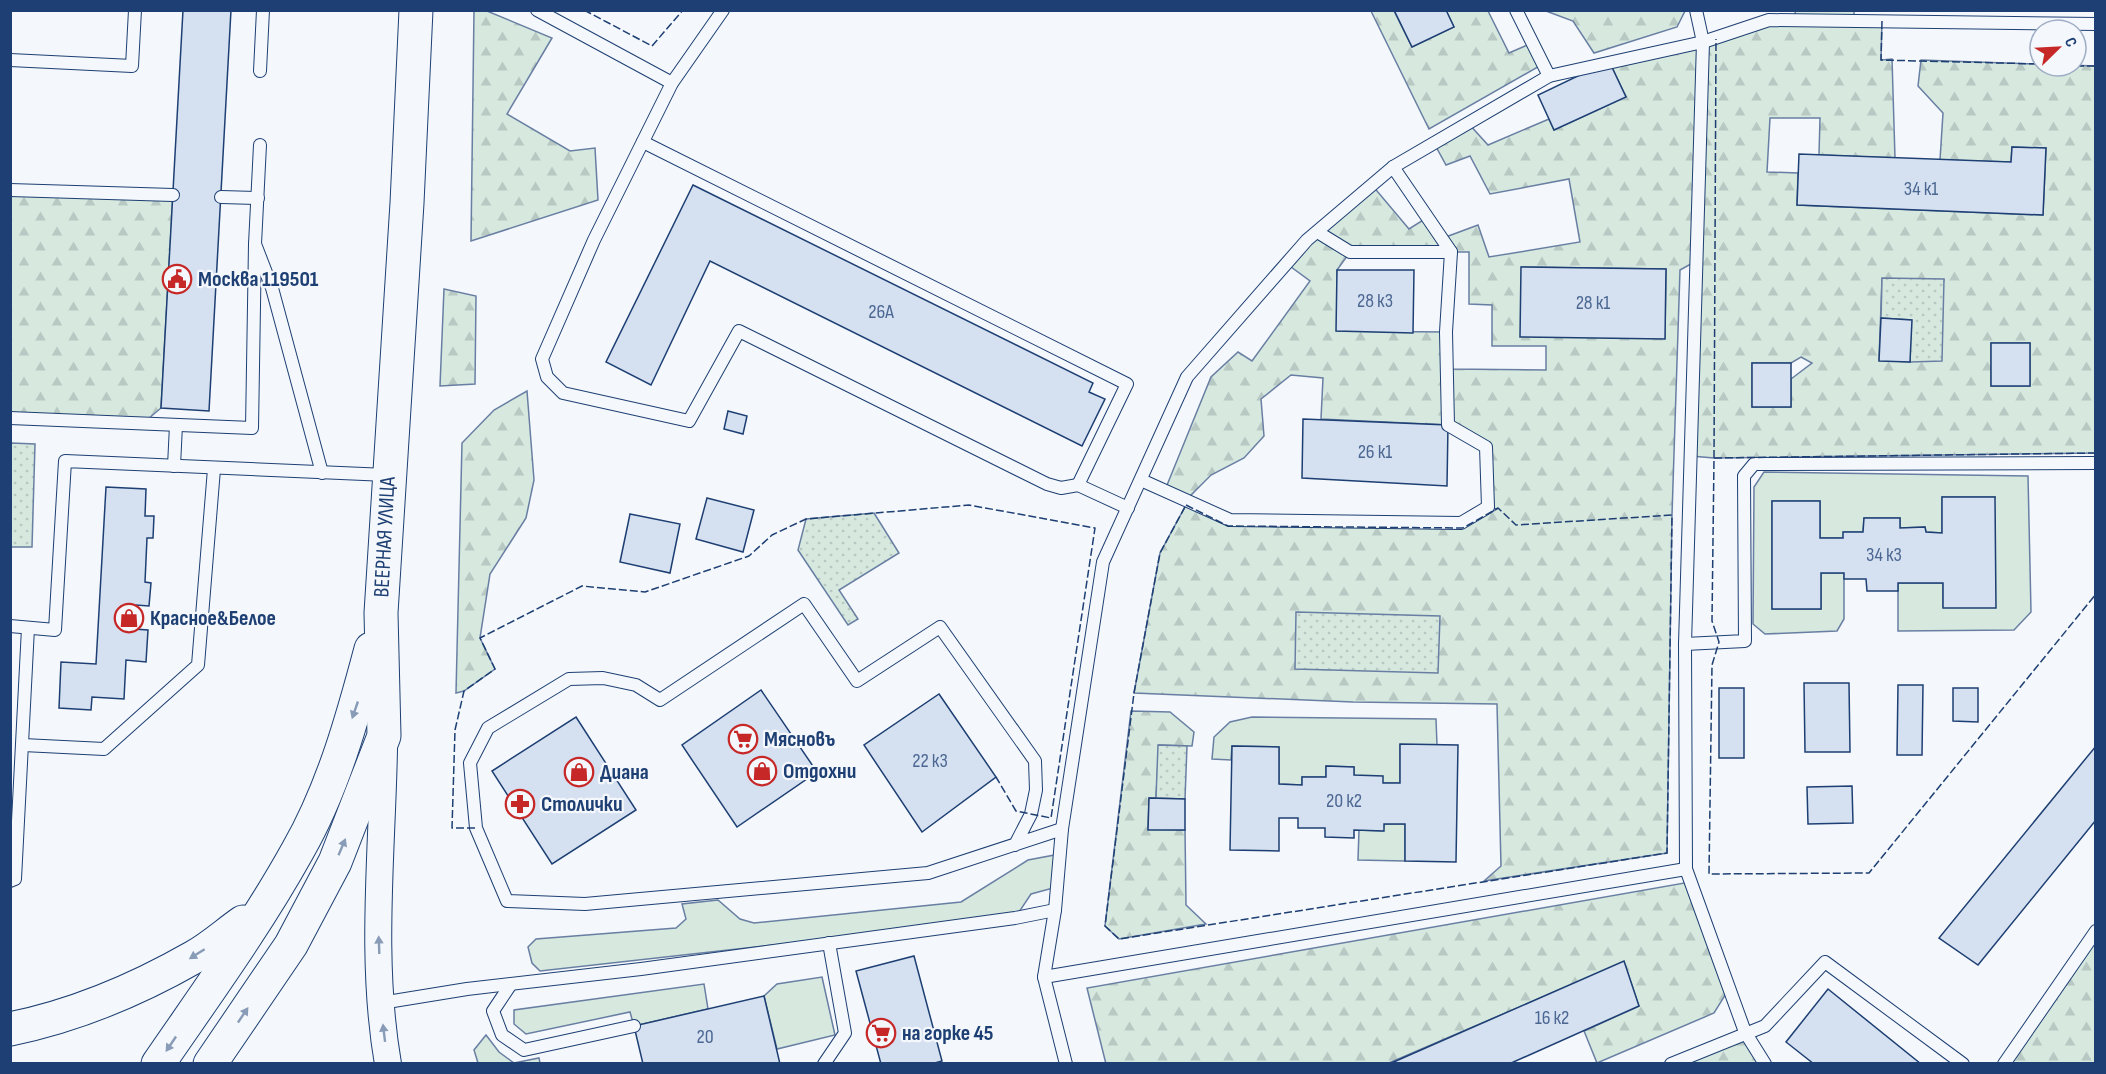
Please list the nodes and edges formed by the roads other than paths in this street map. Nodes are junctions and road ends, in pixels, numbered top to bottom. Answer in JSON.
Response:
{"nodes":[{"id":1,"x":135,"y":10,"type":"edge"},
{"id":2,"x":263,"y":10,"type":"edge"},
{"id":3,"x":416,"y":10,"type":"edge"},
{"id":4,"x":537,"y":10,"type":"edge"},
{"id":5,"x":723,"y":10,"type":"edge"},
{"id":6,"x":1516,"y":10,"type":"edge"},
{"id":7,"x":1696,"y":10,"type":"edge"},
{"id":8,"x":1882,"y":15,"type":"edge"},
{"id":9,"x":2096,"y":24,"type":"edge"},
{"id":10,"x":1703,"y":42,"type":"junction"},
{"id":11,"x":10,"y":60,"type":"edge"},
{"id":12,"x":260,"y":71,"type":"dead end"},
{"id":13,"x":1549,"y":76,"type":"junction"},
{"id":14,"x":672,"y":83,"type":"junction"},
{"id":15,"x":643,"y":142,"type":"junction"},
{"id":16,"x":260,"y":145,"type":"dead end"},
{"id":17,"x":1393,"y":167,"type":"junction"},
{"id":18,"x":10,"y":190,"type":"edge"},
{"id":19,"x":173,"y":195,"type":"dead end"},
{"id":20,"x":221,"y":197,"type":"dead end"},
{"id":21,"x":258,"y":198,"type":"junction"},
{"id":22,"x":1319,"y":233,"type":"junction"},
{"id":23,"x":255,"y":244,"type":"junction"},
{"id":24,"x":1451,"y":252,"type":"junction"},
{"id":25,"x":10,"y":418,"type":"edge"},
{"id":26,"x":176,"y":425,"type":"junction"},
{"id":27,"x":2096,"y":463,"type":"edge"},
{"id":28,"x":174,"y":466,"type":"junction"},
{"id":29,"x":214,"y":469,"type":"junction"},
{"id":30,"x":322,"y":473,"type":"junction"},
{"id":31,"x":388,"y":476,"type":"junction"},
{"id":32,"x":1141,"y":480,"type":"junction"},
{"id":33,"x":1078,"y":485,"type":"junction"},
{"id":34,"x":1128,"y":508,"type":"junction"},
{"id":35,"x":381,"y":613,"type":"junction"},
{"id":36,"x":10,"y":626,"type":"edge"},
{"id":37,"x":28,"y":628,"type":"junction"},
{"id":38,"x":1685,"y":644,"type":"junction"},
{"id":39,"x":384,"y":736,"type":"junction"},
{"id":40,"x":23,"y":745,"type":"junction"},
{"id":41,"x":1062,"y":829,"type":"junction"},
{"id":42,"x":1015,"y":845,"type":"junction"},
{"id":43,"x":1686,"y":869,"type":"junction"},
{"id":44,"x":10,"y":881,"type":"edge"},
{"id":45,"x":262,"y":908,"type":"junction"},
{"id":46,"x":1055,"y":910,"type":"junction"},
{"id":47,"x":2096,"y":931,"type":"edge"},
{"id":48,"x":829,"y":943,"type":"junction"},
{"id":49,"x":1044,"y":977,"type":"junction"},
{"id":50,"x":511,"y":984,"type":"junction"},
{"id":51,"x":381,"y":1003,"type":"junction"},
{"id":52,"x":634,"y":1026,"type":"dead end"},
{"id":53,"x":10,"y":1029,"type":"edge"},
{"id":54,"x":1745,"y":1032,"type":"junction"},
{"id":55,"x":158,"y":1064,"type":"edge"},
{"id":56,"x":210,"y":1064,"type":"edge"},
{"id":57,"x":388,"y":1064,"type":"edge"},
{"id":58,"x":824,"y":1064,"type":"edge"},
{"id":59,"x":1066,"y":1064,"type":"edge"},
{"id":60,"x":1671,"y":1064,"type":"edge"},
{"id":61,"x":1765,"y":1064,"type":"edge"},
{"id":62,"x":1964,"y":1064,"type":"edge"},
{"id":63,"x":2004,"y":1064,"type":"edge"}],
"edges":[{"from":1,"to":11,"type":"lane"},
{"from":2,"to":12,"type":"lane"},
{"from":3,"to":31,"type":"street","name":"ВЕЕРНАЯ УЛИЦА"},
{"from":4,"to":14,"type":"lane"},
{"from":5,"to":14,"type":"lane"},
{"from":6,"to":13,"type":"lane"},
{"from":7,"to":10,"type":"lane"},
{"from":8,"to":9,"type":"lane"},
{"from":8,"to":10,"type":"lane"},
{"from":10,"to":13,"type":"lane"},
{"from":10,"to":38,"type":"lane"},
{"from":13,"to":17,"type":"lane"},
{"from":14,"to":15,"type":"lane"},
{"from":15,"to":33,"type":"lane"},
{"from":15,"to":33,"type":"lane"},
{"from":16,"to":21,"type":"lane"},
{"from":17,"to":22,"type":"lane"},
{"from":17,"to":24,"type":"lane"},
{"from":18,"to":19,"type":"lane"},
{"from":20,"to":21,"type":"lane"},
{"from":21,"to":23,"type":"lane"},
{"from":22,"to":24,"type":"lane"},
{"from":22,"to":32,"type":"lane"},
{"from":23,"to":26,"type":"lane"},
{"from":23,"to":30,"type":"lane"},
{"from":24,"to":32,"type":"lane"},
{"from":25,"to":26,"type":"lane"},
{"from":26,"to":28,"type":"lane"},
{"from":27,"to":38,"type":"lane"},
{"from":28,"to":29,"type":"lane"},
{"from":28,"to":37,"type":"lane"},
{"from":29,"to":30,"type":"lane"},
{"from":29,"to":40,"type":"lane"},
{"from":30,"to":31,"type":"lane"},
{"from":31,"to":35,"type":"street","name":"ВЕЕРНАЯ УЛИЦА"},
{"from":32,"to":34,"type":"lane"},
{"from":33,"to":34,"type":"lane"},
{"from":34,"to":41,"type":"lane"},
{"from":35,"to":39,"type":"street","name":"ВЕЕРНАЯ УЛИЦА"},
{"from":35,"to":45,"type":"street","one_way":true},
{"from":36,"to":37,"type":"lane"},
{"from":37,"to":40,"type":"lane"},
{"from":38,"to":43,"type":"lane"},
{"from":51,"to":39,"type":"street","name":"ВЕЕРНАЯ УЛИЦА","one_way":true},
{"from":56,"to":39,"type":"street","one_way":true},
{"from":40,"to":44,"type":"lane"},
{"from":41,"to":42,"type":"lane"},
{"from":41,"to":46,"type":"lane"},
{"from":42,"to":42,"type":"lane"},
{"from":43,"to":49,"type":"lane"},
{"from":43,"to":54,"type":"lane"},
{"from":45,"to":53,"type":"street","one_way":true},
{"from":45,"to":55,"type":"street","one_way":true},
{"from":46,"to":48,"type":"lane"},
{"from":46,"to":49,"type":"lane"},
{"from":47,"to":63,"type":"lane"},
{"from":48,"to":50,"type":"lane"},
{"from":48,"to":58,"type":"lane"},
{"from":49,"to":59,"type":"lane"},
{"from":50,"to":51,"type":"lane"},
{"from":50,"to":52,"type":"lane"},
{"from":57,"to":51,"type":"street","name":"ВЕЕРНАЯ УЛИЦА","one_way":true},
{"from":54,"to":60,"type":"lane"},
{"from":54,"to":61,"type":"lane"},
{"from":54,"to":62,"type":"lane"}]}
